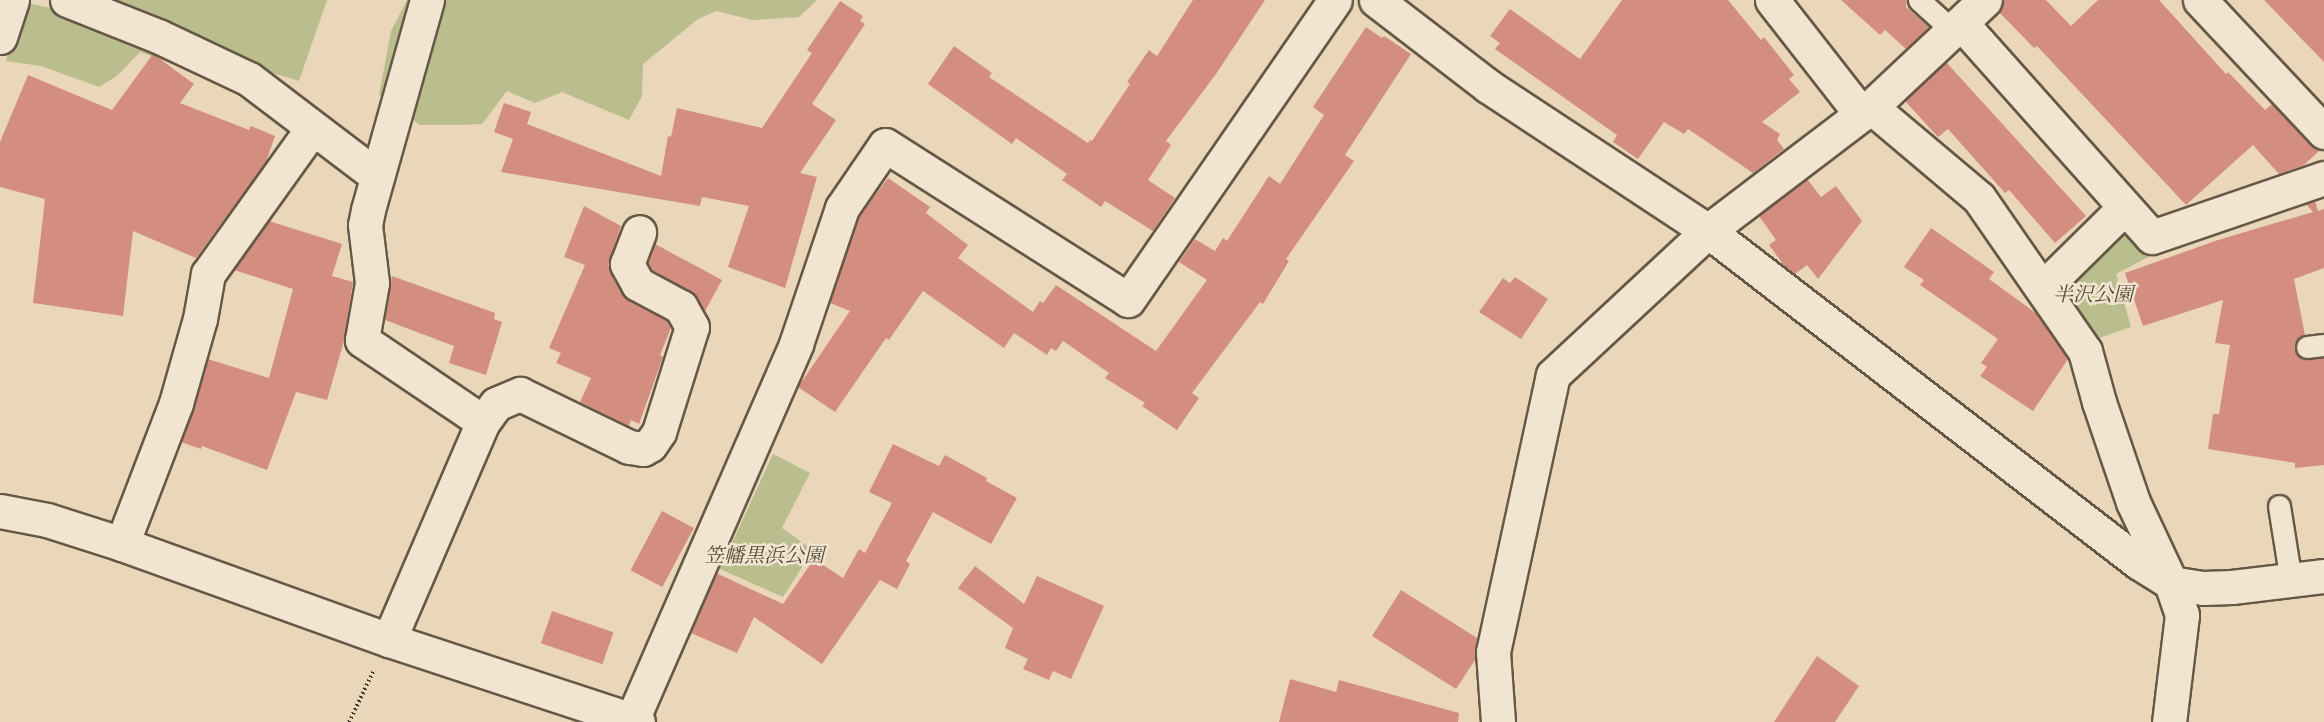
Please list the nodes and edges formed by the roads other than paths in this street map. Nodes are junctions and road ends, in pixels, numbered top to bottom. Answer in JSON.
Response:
{"nodes":[{"id":1,"x":12,"y":0,"type":"edge"},
{"id":2,"x":68,"y":0,"type":"edge"},
{"id":3,"x":427,"y":0,"type":"edge"},
{"id":4,"x":1335,"y":0,"type":"edge"},
{"id":5,"x":1376,"y":0,"type":"edge"},
{"id":6,"x":1772,"y":0,"type":"edge"},
{"id":7,"x":1919,"y":0,"type":"edge"},
{"id":8,"x":1985,"y":0,"type":"edge"},
{"id":9,"x":2200,"y":0,"type":"edge"},
{"id":10,"x":1957,"y":27,"type":"junction"},
{"id":11,"x":0,"y":37,"type":"edge"},
{"id":12,"x":1866,"y":110,"type":"junction"},
{"id":13,"x":312,"y":129,"type":"junction"},
{"id":14,"x":2324,"y":132,"type":"edge"},
{"id":15,"x":377,"y":176,"type":"junction"},
{"id":16,"x":2324,"y":178,"type":"edge"},
{"id":17,"x":2124,"y":208,"type":"junction"},
{"id":18,"x":1708,"y":231,"type":"junction"},
{"id":19,"x":639,"y":232,"type":"dead end"},
{"id":20,"x":2043,"y":288,"type":"junction"},
{"id":21,"x":483,"y":422,"type":"junction"},
{"id":22,"x":2279,"y":506,"type":"dead end"},
{"id":23,"x":0,"y":511,"type":"edge"},
{"id":24,"x":122,"y":544,"type":"junction"},
{"id":25,"x":2324,"y":576,"type":"edge"},
{"id":26,"x":2291,"y":581,"type":"junction"},
{"id":27,"x":2171,"y":583,"type":"junction"},
{"id":28,"x":389,"y":640,"type":"junction"},
{"id":29,"x":635,"y":721,"type":"edge"},
{"id":30,"x":1498,"y":722,"type":"edge"},
{"id":31,"x":2169,"y":722,"type":"edge"}],
"edges":[{"from":1,"to":11,"type":"street"},
{"from":2,"to":13,"type":"street"},
{"from":3,"to":15,"type":"street"},
{"from":4,"to":29,"type":"street"},
{"from":5,"to":18,"type":"street"},
{"from":6,"to":12,"type":"street"},
{"from":7,"to":10,"type":"lane"},
{"from":8,"to":10,"type":"street"},
{"from":9,"to":14,"type":"street"},
{"from":10,"to":12,"type":"street"},
{"from":10,"to":17,"type":"street"},
{"from":12,"to":18,"type":"street"},
{"from":12,"to":20,"type":"street"},
{"from":13,"to":15,"type":"street"},
{"from":13,"to":24,"type":"street"},
{"from":15,"to":21,"type":"street"},
{"from":16,"to":17,"type":"street"},
{"from":17,"to":20,"type":"street"},
{"from":18,"to":27,"type":"street"},
{"from":18,"to":30,"type":"street"},
{"from":19,"to":21,"type":"street"},
{"from":20,"to":27,"type":"street"},
{"from":21,"to":28,"type":"street"},
{"from":22,"to":26,"type":"lane"},
{"from":23,"to":24,"type":"street"},
{"from":24,"to":28,"type":"street"},
{"from":25,"to":26,"type":"street"},
{"from":26,"to":27,"type":"street"},
{"from":27,"to":31,"type":"street"},
{"from":28,"to":29,"type":"street"}]}
